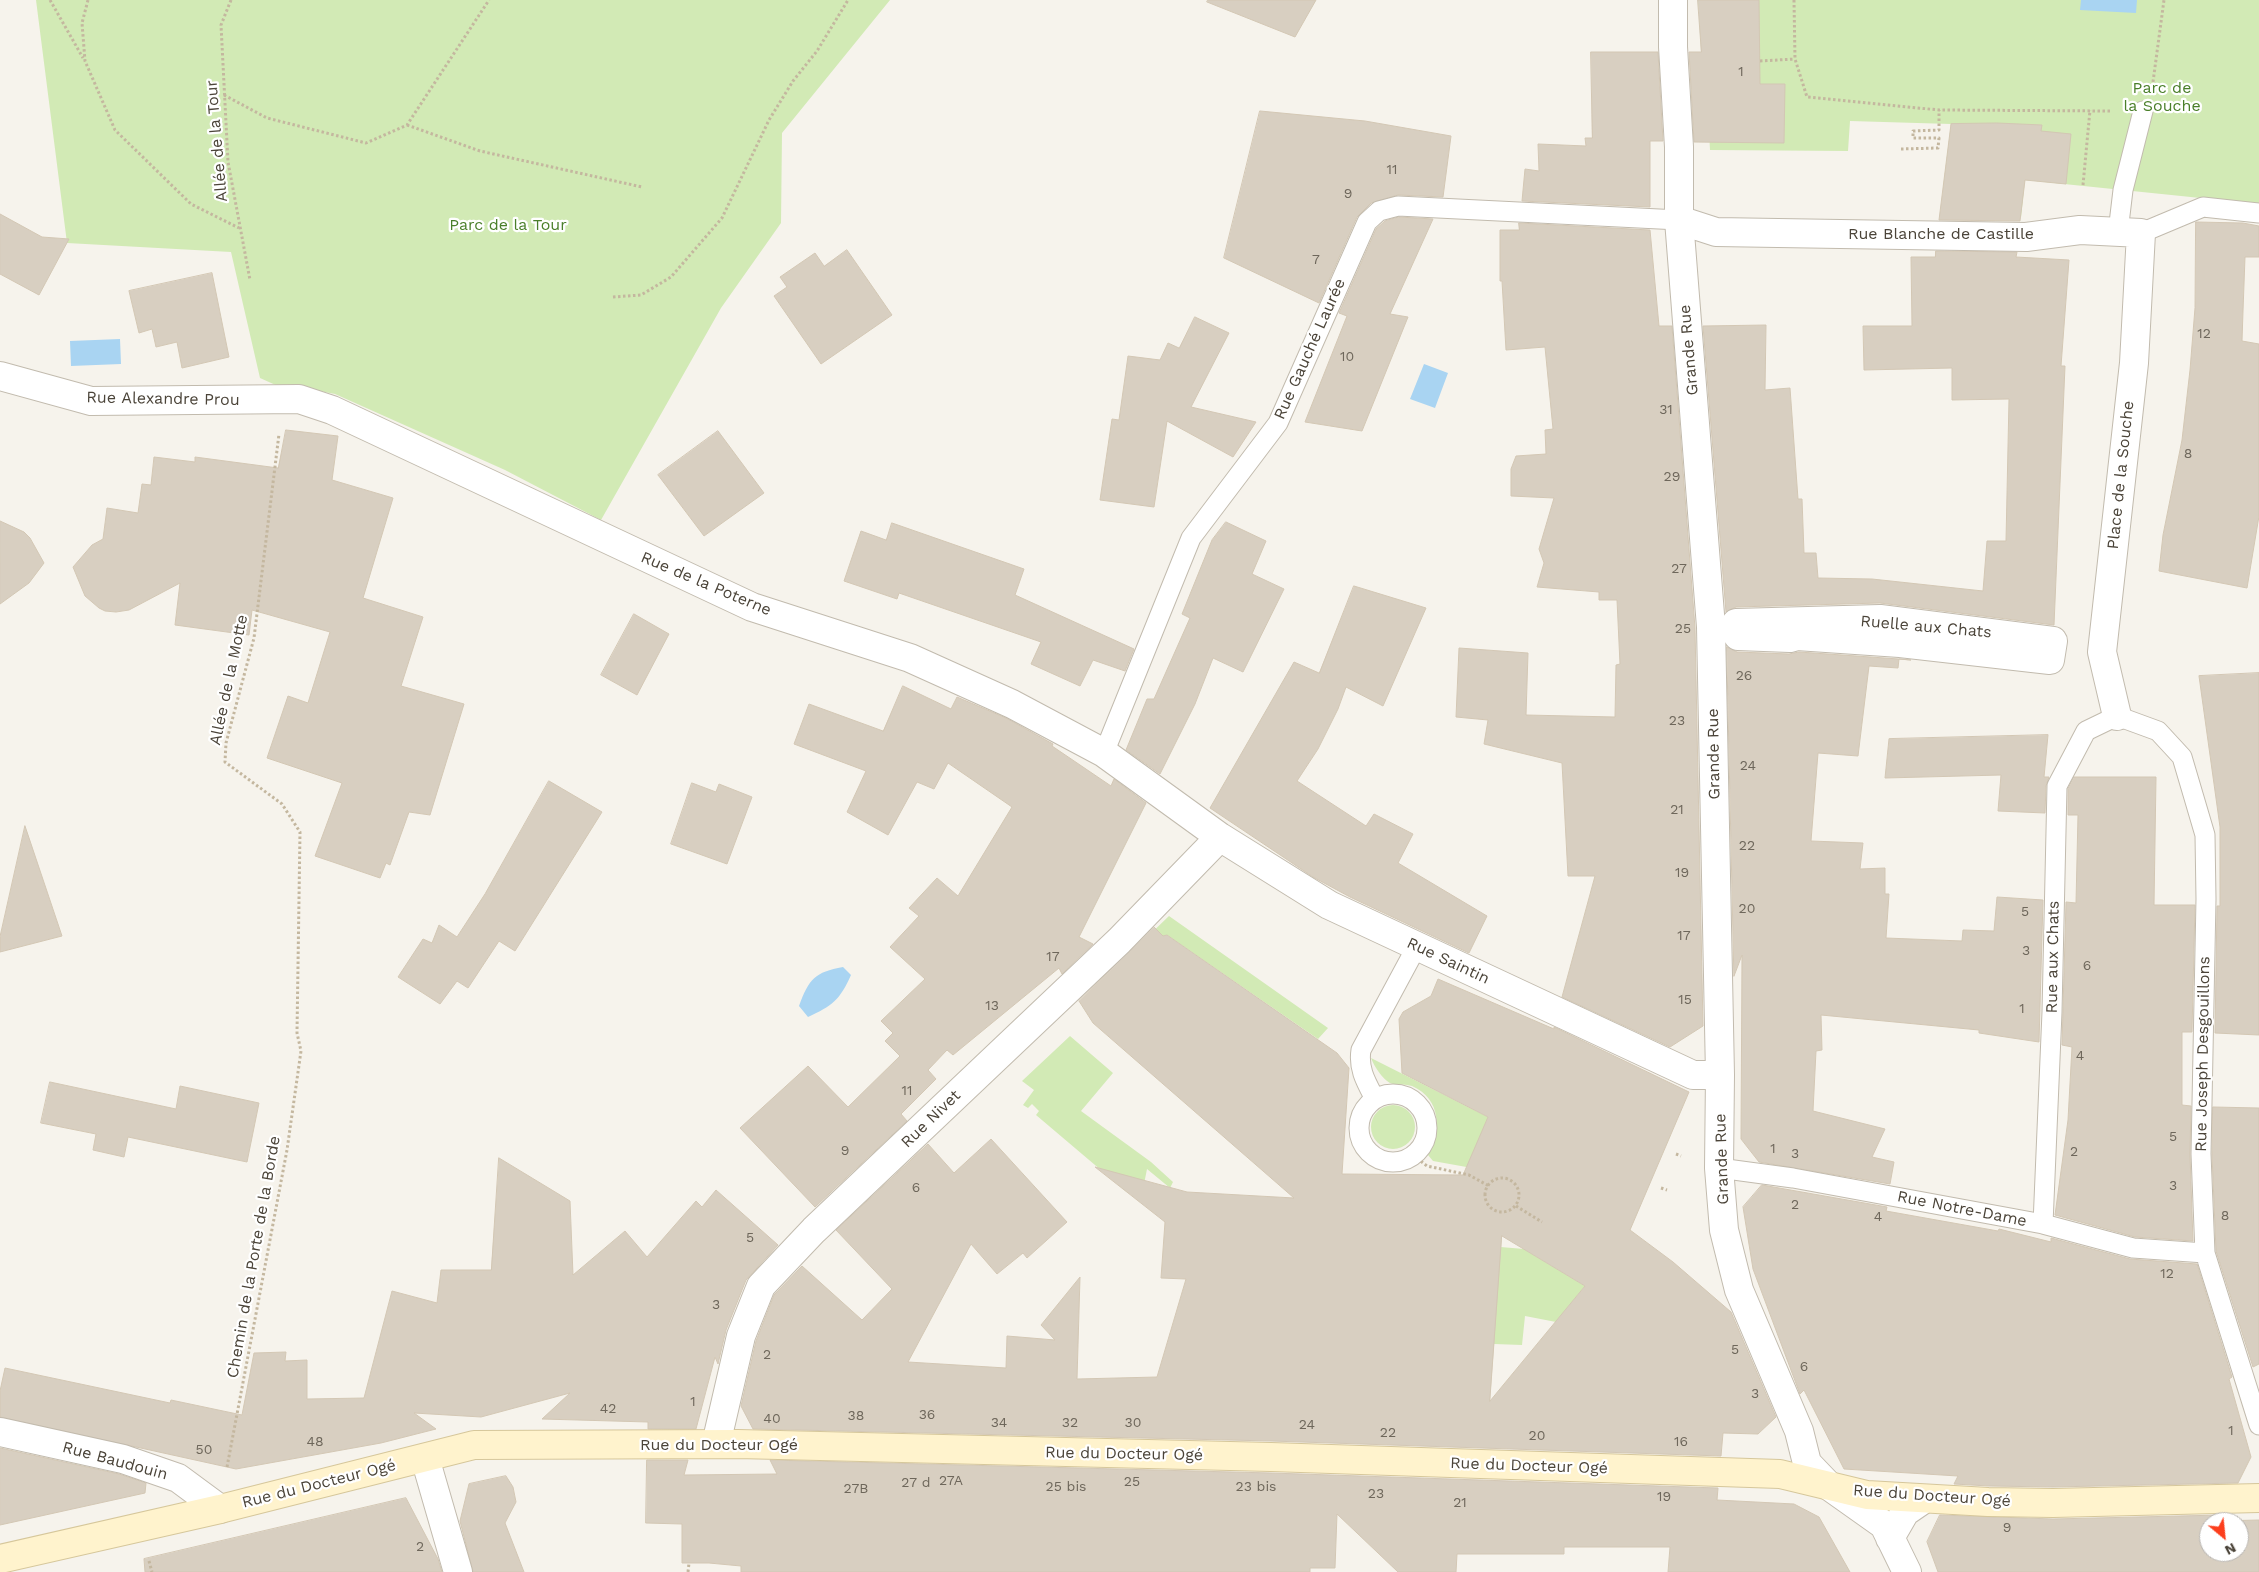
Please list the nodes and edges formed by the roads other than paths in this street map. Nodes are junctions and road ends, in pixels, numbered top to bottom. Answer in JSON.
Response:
{"nodes":[{"id":1,"x":1673,"y":0,"type":"edge"},
{"id":2,"x":2142,"y":111,"type":"road end"},
{"id":3,"x":2259,"y":213,"type":"edge"},
{"id":4,"x":1679,"y":220,"type":"junction"},
{"id":5,"x":2130,"y":233,"type":"junction"},
{"id":6,"x":0,"y":376,"type":"edge"},
{"id":7,"x":299,"y":399,"type":"joint"},
{"id":8,"x":1737,"y":628,"type":"dead end"},
{"id":9,"x":2051,"y":649,"type":"dead end"},
{"id":10,"x":2117,"y":716,"type":"junction"},
{"id":11,"x":1104,"y":753,"type":"junction"},
{"id":12,"x":1189,"y":814,"type":"joint"},
{"id":13,"x":1220,"y":837,"type":"junction"},
{"id":14,"x":1416,"y":946,"type":"junction"},
{"id":15,"x":1720,"y":1075,"type":"junction"},
{"id":16,"x":1375,"y":1098,"type":"junction"},
{"id":17,"x":1719,"y":1168,"type":"junction"},
{"id":18,"x":2043,"y":1224,"type":"junction"},
{"id":19,"x":2204,"y":1253,"type":"junction"},
{"id":20,"x":2259,"y":1425,"type":"edge"},
{"id":21,"x":0,"y":1432,"type":"edge"},
{"id":22,"x":716,"y":1444,"type":"junction"},
{"id":23,"x":425,"y":1458,"type":"junction"},
{"id":24,"x":1829,"y":1486,"type":"junction"},
{"id":25,"x":2259,"y":1498,"type":"edge"},
{"id":26,"x":1924,"y":1499,"type":"junction"},
{"id":27,"x":220,"y":1509,"type":"junction"},
{"id":28,"x":1890,"y":1538,"type":"junction"},
{"id":29,"x":0,"y":1559,"type":"edge"},
{"id":30,"x":458,"y":1572,"type":"edge"},
{"id":31,"x":1907,"y":1572,"type":"edge"}],
"edges":[{"from":1,"to":4,"type":"street","name":"Grande Rue"},
{"from":2,"to":5,"type":"lane"},
{"from":3,"to":5,"type":"lane","name":"Rue Blanche de Castille"},
{"from":4,"to":5,"type":"street","name":"Rue Blanche de Castille"},
{"from":4,"to":11,"type":"lane","name":"Rue Gauché Laurée"},
{"from":4,"to":15,"type":"street","name":"Grande Rue"},
{"from":5,"to":10,"type":"street","name":"Place de la Souche"},
{"from":6,"to":7,"type":"street","name":"Rue Alexandre Prou"},
{"from":7,"to":11,"type":"street","name":"Rue de la Poterne"},
{"from":8,"to":9,"type":"street","name":"Ruelle aux Chats"},
{"from":10,"to":18,"type":"lane","name":"Rue aux Chats"},
{"from":10,"to":19,"type":"lane","name":"Rue Joseph Desgouillons"},
{"from":11,"to":12,"type":"street","name":"Rue de la Poterne"},
{"from":12,"to":13,"type":"street","name":"Rue Saintin"},
{"from":13,"to":14,"type":"street","name":"Rue Saintin"},
{"from":13,"to":22,"type":"street","name":"Rue Nivet"},
{"from":14,"to":15,"type":"street","name":"Rue Saintin"},
{"from":14,"to":16,"type":"lane"},
{"from":15,"to":17,"type":"street","name":"Grande Rue"},
{"from":16,"to":16,"type":"lane"},
{"from":17,"to":18,"type":"lane","name":"Rue Notre-Dame"},
{"from":17,"to":24,"type":"street","name":"Grande Rue"},
{"from":18,"to":19,"type":"lane","name":"Rue Notre-Dame"},
{"from":19,"to":20,"type":"lane","name":"Rue Joseph Desgouillons"},
{"from":21,"to":27,"type":"street","name":"Rue Baudouin"},
{"from":22,"to":23,"type":"main road","name":"Rue du Docteur Ogé"},
{"from":22,"to":24,"type":"main road","name":"Rue du Docteur Ogé"},
{"from":23,"to":27,"type":"main road","name":"Rue du Docteur Ogé"},
{"from":23,"to":30,"type":"street"},
{"from":24,"to":26,"type":"main road","name":"Rue du Docteur Ogé"},
{"from":24,"to":28,"type":"street","name":"Grande Rue"},
{"from":25,"to":26,"type":"main road","name":"Rue du Docteur Ogé"},
{"from":26,"to":28,"type":"street"},
{"from":27,"to":29,"type":"main road","name":"Rue du Docteur Ogé"},
{"from":28,"to":31,"type":"street","name":"Grande Rue"}]}
